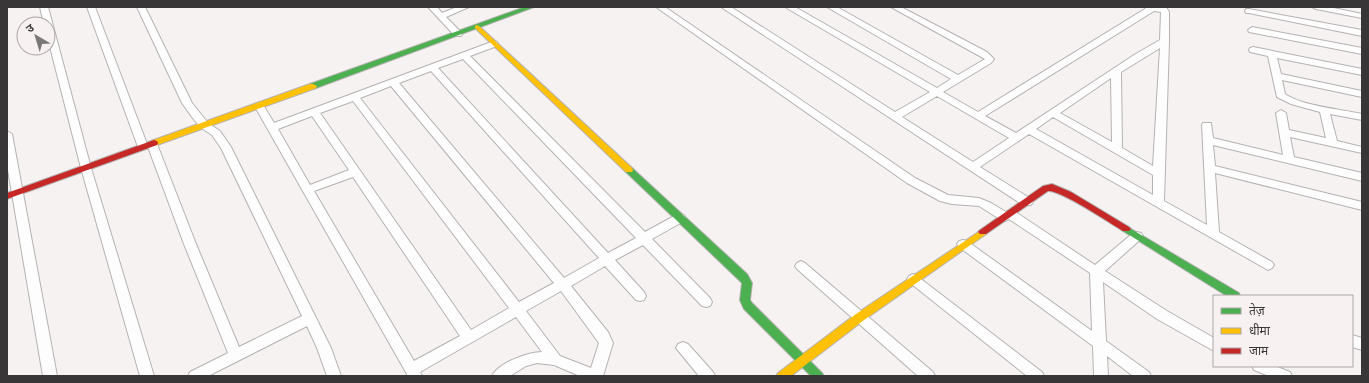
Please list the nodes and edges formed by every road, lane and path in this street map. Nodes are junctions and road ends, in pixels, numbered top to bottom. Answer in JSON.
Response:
{"nodes":[{"id":1,"x":44,"y":7,"type":"edge"},
{"id":2,"x":91,"y":7,"type":"edge"},
{"id":3,"x":141,"y":7,"type":"edge"},
{"id":4,"x":432,"y":7,"type":"edge"},
{"id":5,"x":465,"y":7,"type":"edge"},
{"id":6,"x":531,"y":7,"type":"edge"},
{"id":7,"x":660,"y":7,"type":"edge"},
{"id":8,"x":725,"y":7,"type":"edge"},
{"id":9,"x":789,"y":7,"type":"edge"},
{"id":10,"x":831,"y":7,"type":"edge"},
{"id":11,"x":895,"y":7,"type":"edge"},
{"id":12,"x":1316,"y":7,"type":"edge"},
{"id":13,"x":1249,"y":11,"type":"dead end"},
{"id":14,"x":440,"y":16,"type":"junction"},
{"id":15,"x":1362,"y":16,"type":"edge"},
{"id":16,"x":477,"y":27,"type":"junction"},
{"id":17,"x":1252,"y":30,"type":"dead end"},
{"id":18,"x":1362,"y":33,"type":"edge"},
{"id":19,"x":458,"y":34,"type":"junction"},
{"id":20,"x":1165,"y":41,"type":"junction"},
{"id":21,"x":494,"y":44,"type":"junction"},
{"id":22,"x":1253,"y":50,"type":"dead end"},
{"id":23,"x":1362,"y":52,"type":"edge"},
{"id":24,"x":1272,"y":54,"type":"junction"},
{"id":25,"x":464,"y":55,"type":"junction"},
{"id":26,"x":432,"y":68,"type":"junction"},
{"id":27,"x":1116,"y":71,"type":"junction"},
{"id":28,"x":1362,"y":72,"type":"edge"},
{"id":29,"x":1276,"y":76,"type":"junction"},
{"id":30,"x":958,"y":79,"type":"junction"},
{"id":31,"x":393,"y":82,"type":"junction"},
{"id":32,"x":935,"y":93,"type":"junction"},
{"id":33,"x":1362,"y":94,"type":"edge"},
{"id":34,"x":355,"y":97,"type":"junction"},
{"id":35,"x":259,"y":105,"type":"junction"},
{"id":36,"x":1324,"y":109,"type":"junction"},
{"id":37,"x":314,"y":112,"type":"junction"},
{"id":38,"x":1053,"y":114,"type":"junction"},
{"id":39,"x":1281,"y":114,"type":"dead end"},
{"id":40,"x":896,"y":116,"type":"junction"},
{"id":41,"x":978,"y":116,"type":"junction"},
{"id":42,"x":1362,"y":117,"type":"edge"},
{"id":43,"x":204,"y":125,"type":"junction"},
{"id":44,"x":1207,"y":125,"type":"dead end"},
{"id":45,"x":271,"y":128,"type":"junction"},
{"id":46,"x":1030,"y":130,"type":"junction"},
{"id":47,"x":1284,"y":132,"type":"junction"},
{"id":48,"x":7,"y":134,"type":"edge"},
{"id":49,"x":1017,"y":138,"type":"junction"},
{"id":50,"x":1208,"y":140,"type":"junction"},
{"id":51,"x":1332,"y":143,"type":"junction"},
{"id":52,"x":148,"y":145,"type":"junction"},
{"id":53,"x":1117,"y":149,"type":"junction"},
{"id":54,"x":1362,"y":150,"type":"edge"},
{"id":55,"x":1289,"y":160,"type":"junction"},
{"id":56,"x":974,"y":166,"type":"junction"},
{"id":57,"x":86,"y":168,"type":"junction"},
{"id":58,"x":1209,"y":168,"type":"junction"},
{"id":59,"x":355,"y":172,"type":"junction"},
{"id":60,"x":1158,"y":173,"type":"junction"},
{"id":61,"x":1362,"y":177,"type":"edge"},
{"id":62,"x":307,"y":190,"type":"junction"},
{"id":63,"x":12,"y":194,"type":"edge"},
{"id":64,"x":1027,"y":202,"type":"junction"},
{"id":65,"x":1158,"y":203,"type":"junction"},
{"id":66,"x":1362,"y":206,"type":"edge"},
{"id":67,"x":1007,"y":216,"type":"junction"},
{"id":68,"x":680,"y":218,"type":"junction"},
{"id":69,"x":1213,"y":234,"type":"junction"},
{"id":70,"x":1137,"y":236,"type":"junction"},
{"id":71,"x":644,"y":239,"type":"junction"},
{"id":72,"x":963,"y":244,"type":"junction"},
{"id":73,"x":607,"y":260,"type":"junction"},
{"id":74,"x":1268,"y":265,"type":"dead end"},
{"id":75,"x":801,"y":266,"type":"dead end"},
{"id":76,"x":1096,"y":271,"type":"junction"},
{"id":77,"x":913,"y":279,"type":"junction"},
{"id":78,"x":562,"y":284,"type":"junction"},
{"id":79,"x":1233,"y":295,"type":"edge"},
{"id":80,"x":640,"y":296,"type":"dead end"},
{"id":81,"x":706,"y":302,"type":"dead end"},
{"id":82,"x":517,"y":309,"type":"junction"},
{"id":83,"x":860,"y":317,"type":"junction"},
{"id":84,"x":308,"y":319,"type":"junction"},
{"id":85,"x":468,"y":336,"type":"junction"},
{"id":86,"x":1100,"y":344,"type":"junction"},
{"id":87,"x":1213,"y":344,"type":"edge"},
{"id":88,"x":682,"y":348,"type":"dead end"},
{"id":89,"x":236,"y":356,"type":"junction"},
{"id":90,"x":555,"y":360,"type":"junction"},
{"id":91,"x":802,"y":361,"type":"junction"},
{"id":92,"x":1263,"y":369,"type":"edge"},
{"id":93,"x":413,"y":373,"type":"edge"},
{"id":94,"x":50,"y":376,"type":"edge"},
{"id":95,"x":147,"y":376,"type":"edge"},
{"id":96,"x":195,"y":376,"type":"edge"},
{"id":97,"x":334,"y":376,"type":"edge"},
{"id":98,"x":499,"y":376,"type":"edge"},
{"id":99,"x":595,"y":376,"type":"edge"},
{"id":100,"x":708,"y":376,"type":"edge"},
{"id":101,"x":782,"y":376,"type":"edge"},
{"id":102,"x":818,"y":376,"type":"edge"},
{"id":103,"x":928,"y":376,"type":"edge"},
{"id":104,"x":1037,"y":376,"type":"edge"},
{"id":105,"x":1101,"y":376,"type":"edge"},
{"id":106,"x":1144,"y":376,"type":"edge"},
{"id":107,"x":1285,"y":376,"type":"edge"}],
"edges":[{"from":1,"to":57,"type":"street"},
{"from":2,"to":52,"type":"street"},
{"from":3,"to":43,"type":"street"},
{"from":4,"to":14,"type":"street"},
{"from":5,"to":14,"type":"street"},
{"from":6,"to":16,"type":"street"},
{"from":7,"to":67,"type":"street"},
{"from":8,"to":40,"type":"street"},
{"from":9,"to":32,"type":"street"},
{"from":10,"to":30,"type":"street"},
{"from":11,"to":30,"type":"street"},
{"from":12,"to":15,"type":"street"},
{"from":13,"to":18,"type":"street"},
{"from":14,"to":19,"type":"street"},
{"from":16,"to":19,"type":"street"},
{"from":16,"to":21,"type":"street"},
{"from":17,"to":23,"type":"street"},
{"from":19,"to":35,"type":"street"},
{"from":20,"to":27,"type":"street"},
{"from":20,"to":41,"type":"street"},
{"from":20,"to":60,"type":"street"},
{"from":21,"to":25,"type":"street"},
{"from":21,"to":68,"type":"street"},
{"from":22,"to":24,"type":"street"},
{"from":24,"to":28,"type":"street"},
{"from":24,"to":29,"type":"street"},
{"from":25,"to":26,"type":"street"},
{"from":25,"to":71,"type":"street"},
{"from":26,"to":31,"type":"street"},
{"from":26,"to":73,"type":"street"},
{"from":27,"to":38,"type":"street"},
{"from":27,"to":53,"type":"street"},
{"from":29,"to":33,"type":"street"},
{"from":29,"to":36,"type":"street"},
{"from":30,"to":32,"type":"street"},
{"from":31,"to":34,"type":"street"},
{"from":31,"to":78,"type":"street"},
{"from":32,"to":40,"type":"street"},
{"from":32,"to":41,"type":"street"},
{"from":34,"to":37,"type":"street"},
{"from":34,"to":82,"type":"street"},
{"from":35,"to":43,"type":"street"},
{"from":35,"to":45,"type":"street"},
{"from":36,"to":42,"type":"street"},
{"from":36,"to":51,"type":"street"},
{"from":37,"to":45,"type":"street"},
{"from":37,"to":59,"type":"street"},
{"from":38,"to":46,"type":"street"},
{"from":38,"to":53,"type":"street"},
{"from":39,"to":47,"type":"street"},
{"from":40,"to":56,"type":"street"},
{"from":41,"to":49,"type":"street"},
{"from":43,"to":52,"type":"street"},
{"from":43,"to":84,"type":"street"},
{"from":44,"to":50,"type":"street"},
{"from":45,"to":62,"type":"street"},
{"from":46,"to":49,"type":"street"},
{"from":46,"to":65,"type":"street"},
{"from":47,"to":51,"type":"street"},
{"from":47,"to":55,"type":"street"},
{"from":48,"to":63,"type":"street"},
{"from":49,"to":56,"type":"street"},
{"from":50,"to":55,"type":"street"},
{"from":50,"to":58,"type":"street"},
{"from":51,"to":54,"type":"street"},
{"from":52,"to":57,"type":"street"},
{"from":52,"to":89,"type":"street"},
{"from":53,"to":60,"type":"street"},
{"from":55,"to":61,"type":"street"},
{"from":56,"to":64,"type":"street"},
{"from":57,"to":63,"type":"street"},
{"from":57,"to":95,"type":"street"},
{"from":58,"to":66,"type":"street"},
{"from":58,"to":69,"type":"street"},
{"from":59,"to":62,"type":"street"},
{"from":59,"to":85,"type":"street"},
{"from":60,"to":65,"type":"street"},
{"from":62,"to":93,"type":"street"},
{"from":63,"to":94,"type":"street"},
{"from":64,"to":67,"type":"street"},
{"from":64,"to":70,"type":"street"},
{"from":65,"to":69,"type":"street"},
{"from":67,"to":72,"type":"street"},
{"from":67,"to":76,"type":"street"},
{"from":68,"to":71,"type":"street"},
{"from":68,"to":91,"type":"street"},
{"from":69,"to":74,"type":"street"},
{"from":70,"to":76,"type":"street"},
{"from":70,"to":79,"type":"street"},
{"from":71,"to":73,"type":"street"},
{"from":71,"to":81,"type":"street"},
{"from":72,"to":77,"type":"street"},
{"from":72,"to":86,"type":"street"},
{"from":73,"to":78,"type":"street"},
{"from":73,"to":80,"type":"street"},
{"from":75,"to":83,"type":"street"},
{"from":76,"to":86,"type":"street"},
{"from":76,"to":87,"type":"street"},
{"from":77,"to":83,"type":"street"},
{"from":77,"to":104,"type":"street"},
{"from":78,"to":82,"type":"street"},
{"from":78,"to":99,"type":"street"},
{"from":82,"to":85,"type":"street"},
{"from":82,"to":90,"type":"street"},
{"from":83,"to":91,"type":"street"},
{"from":83,"to":103,"type":"street"},
{"from":84,"to":89,"type":"street"},
{"from":84,"to":97,"type":"street"},
{"from":85,"to":93,"type":"street"},
{"from":86,"to":105,"type":"street"},
{"from":86,"to":106,"type":"street"},
{"from":88,"to":100,"type":"street"},
{"from":89,"to":96,"type":"street"},
{"from":90,"to":98,"type":"street"},
{"from":90,"to":99,"type":"street"},
{"from":91,"to":101,"type":"street"},
{"from":91,"to":102,"type":"street"},
{"from":92,"to":107,"type":"street"}]}
